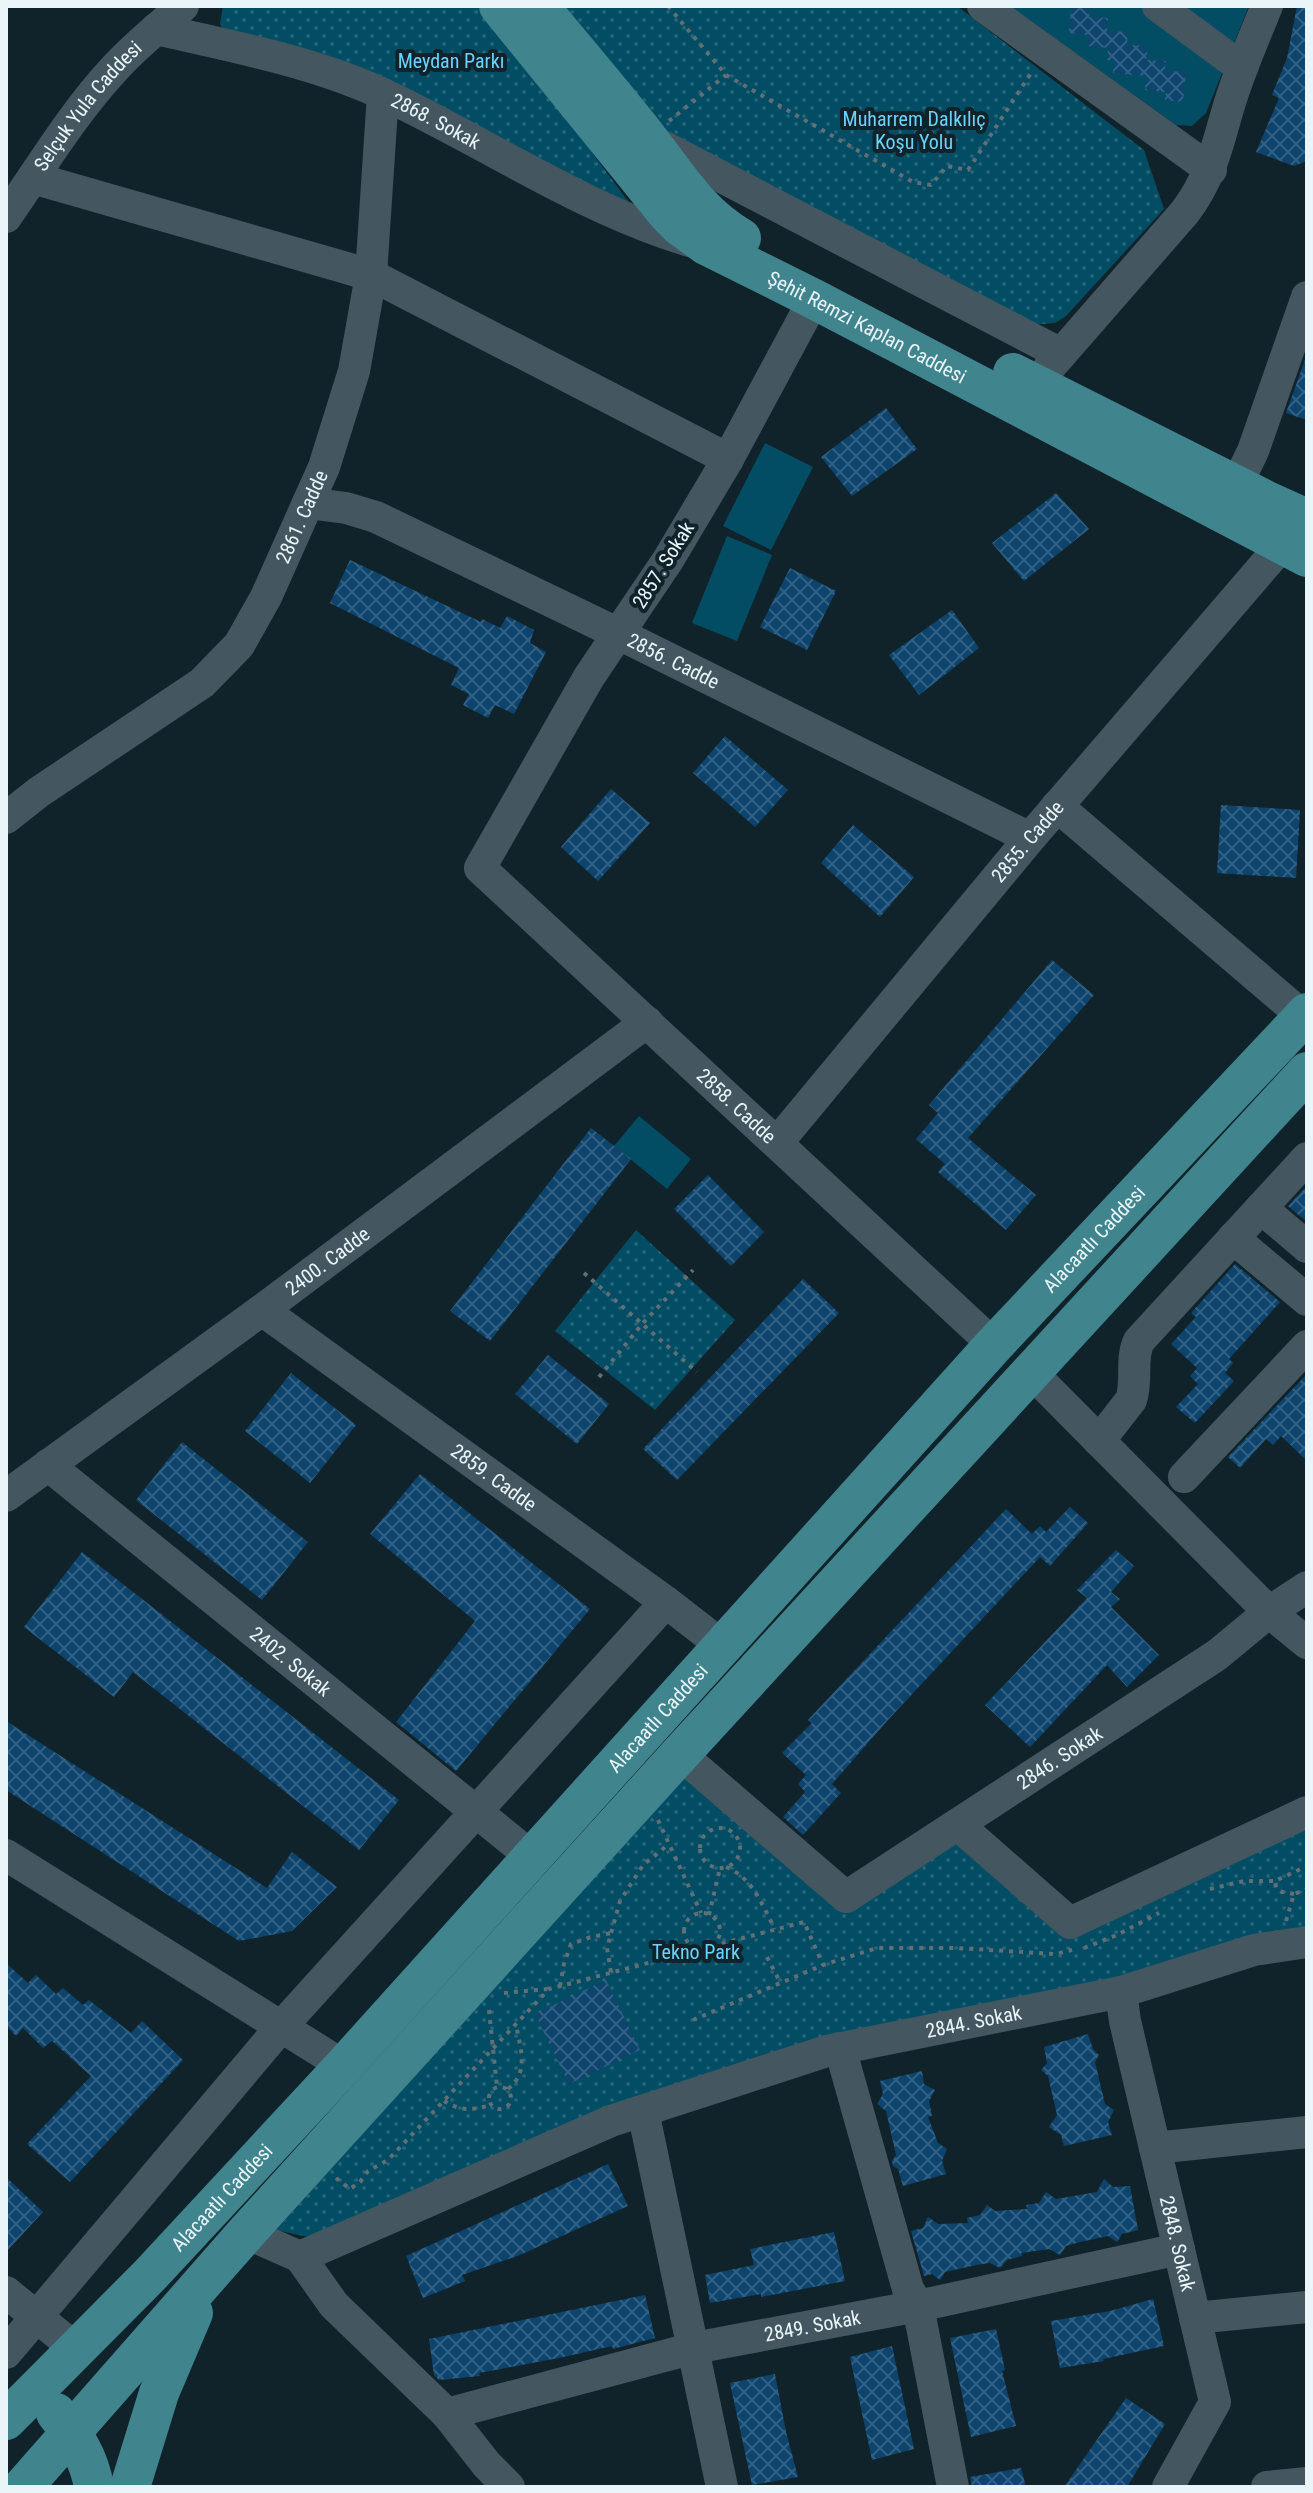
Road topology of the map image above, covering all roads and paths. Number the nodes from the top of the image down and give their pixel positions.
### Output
1 (182, 6) edge
2 (499, 6) edge
3 (539, 6) edge
4 (668, 6) edge
5 (983, 6) edge
6 (1158, 6) edge
7 (1267, 6) edge
8 (156, 29) junction
9 (1044, 51) junction
10 (1242, 68) junction
11 (726, 75) junction
12 (383, 94) junction
13 (648, 139) junction
14 (1211, 170) junction
15 (33, 178) junction
16 (6, 217) edge
17 (706, 245) junction
18 (371, 275) junction
19 (1307, 297) edge
20 (814, 299) junction
21 (1061, 354) junction
22 (1035, 384) junction
23 (728, 459) junction
24 (1236, 486) junction
25 (308, 503) junction
26 (1299, 540) edge
27 (619, 634) junction
28 (1057, 806) junction
29 (6, 818) edge
30 (1030, 838) junction
31 (480, 868) joint
32 (1305, 1015) edge
33 (647, 1022) junction
34 (1307, 1072) edge
35 (777, 1143) junction
36 (1307, 1158) edge
37 (1261, 1208) junction
38 (1233, 1238) junction
39 (1307, 1247) edge
40 (693, 1270) dead end
41 (584, 1273) dead end
42 (1305, 1294) edge
43 (262, 1310) junction
44 (643, 1323) junction
45 (994, 1345) junction
46 (1307, 1346) edge
47 (697, 1372) dead end
48 (1031, 1372) junction
49 (599, 1377) dead end
50 (1099, 1441) junction
51 (48, 1465) junction
52 (1184, 1477) dead end
53 (6, 1496) edge
54 (1307, 1587) edge
55 (666, 1602) junction
56 (1269, 1612) junction
57 (1307, 1643) edge
58 (724, 1647) junction
59 (680, 1754) junction
60 (646, 1792) junction
61 (476, 1812) junction
62 (1307, 1812) edge
63 (958, 1825) junction
64 (669, 1844) junction
65 (6, 1855) edge
66 (532, 1857) junction
67 (1307, 1866) edge
68 (726, 1867) junction
69 (720, 1868) junction
70 (1275, 1881) junction
71 (1208, 1889) dead end
72 (1307, 1889) edge
73 (1294, 1894) junction
74 (1167, 1908) dead end
75 (701, 1913) junction
76 (709, 1915) junction
77 (775, 1929) junction
78 (611, 1933) junction
79 (1292, 1944) edge
80 (708, 1949) junction
81 (767, 1957) dead end
82 (823, 1965) junction
83 (611, 1973) junction
84 (780, 1982) junction
85 (560, 1986) junction
86 (549, 1989) junction
87 (1121, 1992) junction
88 (503, 1993) dead end
89 (488, 2008) dead end
90 (693, 2020) dead end
91 (516, 2024) junction
92 (281, 2027) junction
93 (840, 2048) junction
94 (493, 2049) junction
95 (344, 2066) junction
96 (497, 2087) junction
97 (508, 2089) junction
98 (444, 2101) junction
99 (491, 2105) junction
100 (643, 2111) junction
101 (1307, 2132) edge
102 (1155, 2148) junction
103 (316, 2156) junction
104 (246, 2233) junction
105 (1179, 2249) junction
106 (300, 2257) junction
107 (209, 2276) junction
108 (6, 2292) edge
109 (918, 2306) junction
110 (1307, 2307) edge
111 (36, 2316) junction
112 (1195, 2318) junction
113 (75, 2348) junction
114 (694, 2348) junction
115 (6, 2353) edge
116 (37, 2388) junction
117 (447, 2414) junction
118 (6, 2420) edge
119 (72, 2433) junction
120 (6, 2481) edge
121 (1307, 2483) edge
122 (10, 2487) edge
123 (23, 2487) edge
124 (94, 2487) edge
125 (130, 2487) edge
126 (509, 2487) edge
127 (722, 2487) edge
128 (953, 2487) edge
129 (1168, 2487) edge
130 (1267, 2487) edge

1 - 8 street, Selçuk Yula Caddesi
2 - 17 main road, Şehit Remzi Kaplan Caddesi
3 - 13 main road, Şehit Remzi Kaplan Caddesi
4 - 11 path
5 - 9 street
6 - 10 street
7 - 10 street
8 - 12 street, 2868. Sokak
8 - 15 street, Selçuk Yula Caddesi
9 - 11 path
9 - 14 street
10 - 14 street
11 - 13 path
12 - 17 street, 2868. Sokak
12 - 18 street, 2861. Cadde
13 - 21 street
13 - 22 main road, Şehit Remzi Kaplan Caddesi
14 - 21 street
15 - 16 street, Selçuk Yula Caddesi
15 - 18 street
17 - 20 main road, Şehit Remzi Kaplan Caddesi
18 - 23 street
18 - 25 street, 2861. Cadde
19 - 24 street
20 - 23 street, 2857. Sokak
20 - 26 main road, Şehit Remzi Kaplan Caddesi
21 - 22 street
22 - 24 main road, Şehit Remzi Kaplan Caddesi
23 - 27 street, 2857. Sokak
24 - 26 main road, Şehit Remzi Kaplan Caddesi
25 - 27 street, 2856. Cadde
25 - 29 street, 2861. Cadde
26 - 28 street, 2855. Cadde
27 - 30 street, 2856. Cadde
27 - 31 street, 2857. Sokak
28 - 30 street, 2855. Cadde
28 - 32 street
30 - 35 street, 2855. Cadde
31 - 33 street, 2858. Cadde
32 - 45 main road, Alacaatlı Caddesi
33 - 35 street, 2858. Cadde
33 - 43 street, 2400. Cadde
34 - 48 main road, Alacaatlı Caddesi
35 - 45 street, 2858. Cadde
36 - 37 street
37 - 38 street
37 - 39 street
38 - 42 street
38 - 50 street
40 - 44 path
41 - 44 path
43 - 51 street, 2400. Cadde
43 - 55 street, 2859. Cadde
44 - 47 path
44 - 49 path
45 - 58 main road, Alacaatlı Caddesi
46 - 52 street
48 - 50 street
48 - 59 main road, Alacaatlı Caddesi
50 - 56 street
51 - 53 street, 2400. Cadde
51 - 61 street, 2402. Sokak
54 - 56 street, 2846. Sokak
55 - 58 street, 2859. Cadde
55 - 61 street
56 - 57 street
56 - 63 street, 2846. Sokak
58 - 66 main road, Alacaatlı Caddesi
59 - 60 main road, Alacaatlı Caddesi
59 - 63 street, 2846. Sokak
60 - 64 path
60 - 103 main road, Alacaatlı Caddesi
61 - 66 street, 2402. Sokak
61 - 92 street
62 - 63 street
64 - 75 path
64 - 78 path
65 - 92 street
66 - 95 main road, Alacaatlı Caddesi
67 - 70 path
68 - 69 path
68 - 69 path
68 - 77 path
69 - 76 path
70 - 71 path
70 - 73 path
72 - 73 path
73 - 79 path
74 - 82 path
75 - 76 path
75 - 80 path
76 - 80 path
77 - 80 path
77 - 82 path
78 - 83 path
78 - 85 path
79 - 87 street, 2844. Sokak
80 - 83 path
81 - 84 path
82 - 84 path
83 - 85 path
84 - 90 path
85 - 86 path
86 - 88 path
86 - 91 path
87 - 93 street, 2844. Sokak
87 - 102 street, 2848. Sokak
89 - 94 path
91 - 94 path
91 - 97 path
92 - 95 street
92 - 111 street
93 - 100 street, 2844. Sokak
93 - 109 street
94 - 96 path
94 - 98 path
95 - 113 main road, Alacaatlı Caddesi
96 - 97 path
96 - 99 path
97 - 99 path
98 - 99 path
98 - 103 path
100 - 106 street
100 - 114 street
101 - 102 street
102 - 105 street, 2848. Sokak
103 - 104 main road, Alacaatlı Caddesi
104 - 106 street
104 - 107 main road, Alacaatlı Caddesi
105 - 109 street, 2849. Sokak
105 - 112 street, 2848. Sokak
106 - 117 street
107 - 119 main road, Alacaatlı Caddesi
107 - 125 main road
108 - 111 street
109 - 114 street, 2849. Sokak
109 - 128 street
110 - 112 street
111 - 113 street
111 - 115 street
112 - 129 street, 2848. Sokak
113 - 116 main road, Alacaatlı Caddesi
114 - 117 street, 2849. Sokak
114 - 127 street
116 - 118 main road, Alacaatlı Caddesi
116 - 119 main road
117 - 126 street
119 - 123 main road, Alacaatlı Caddesi
119 - 124 main road
120 - 122 main road
121 - 130 street

